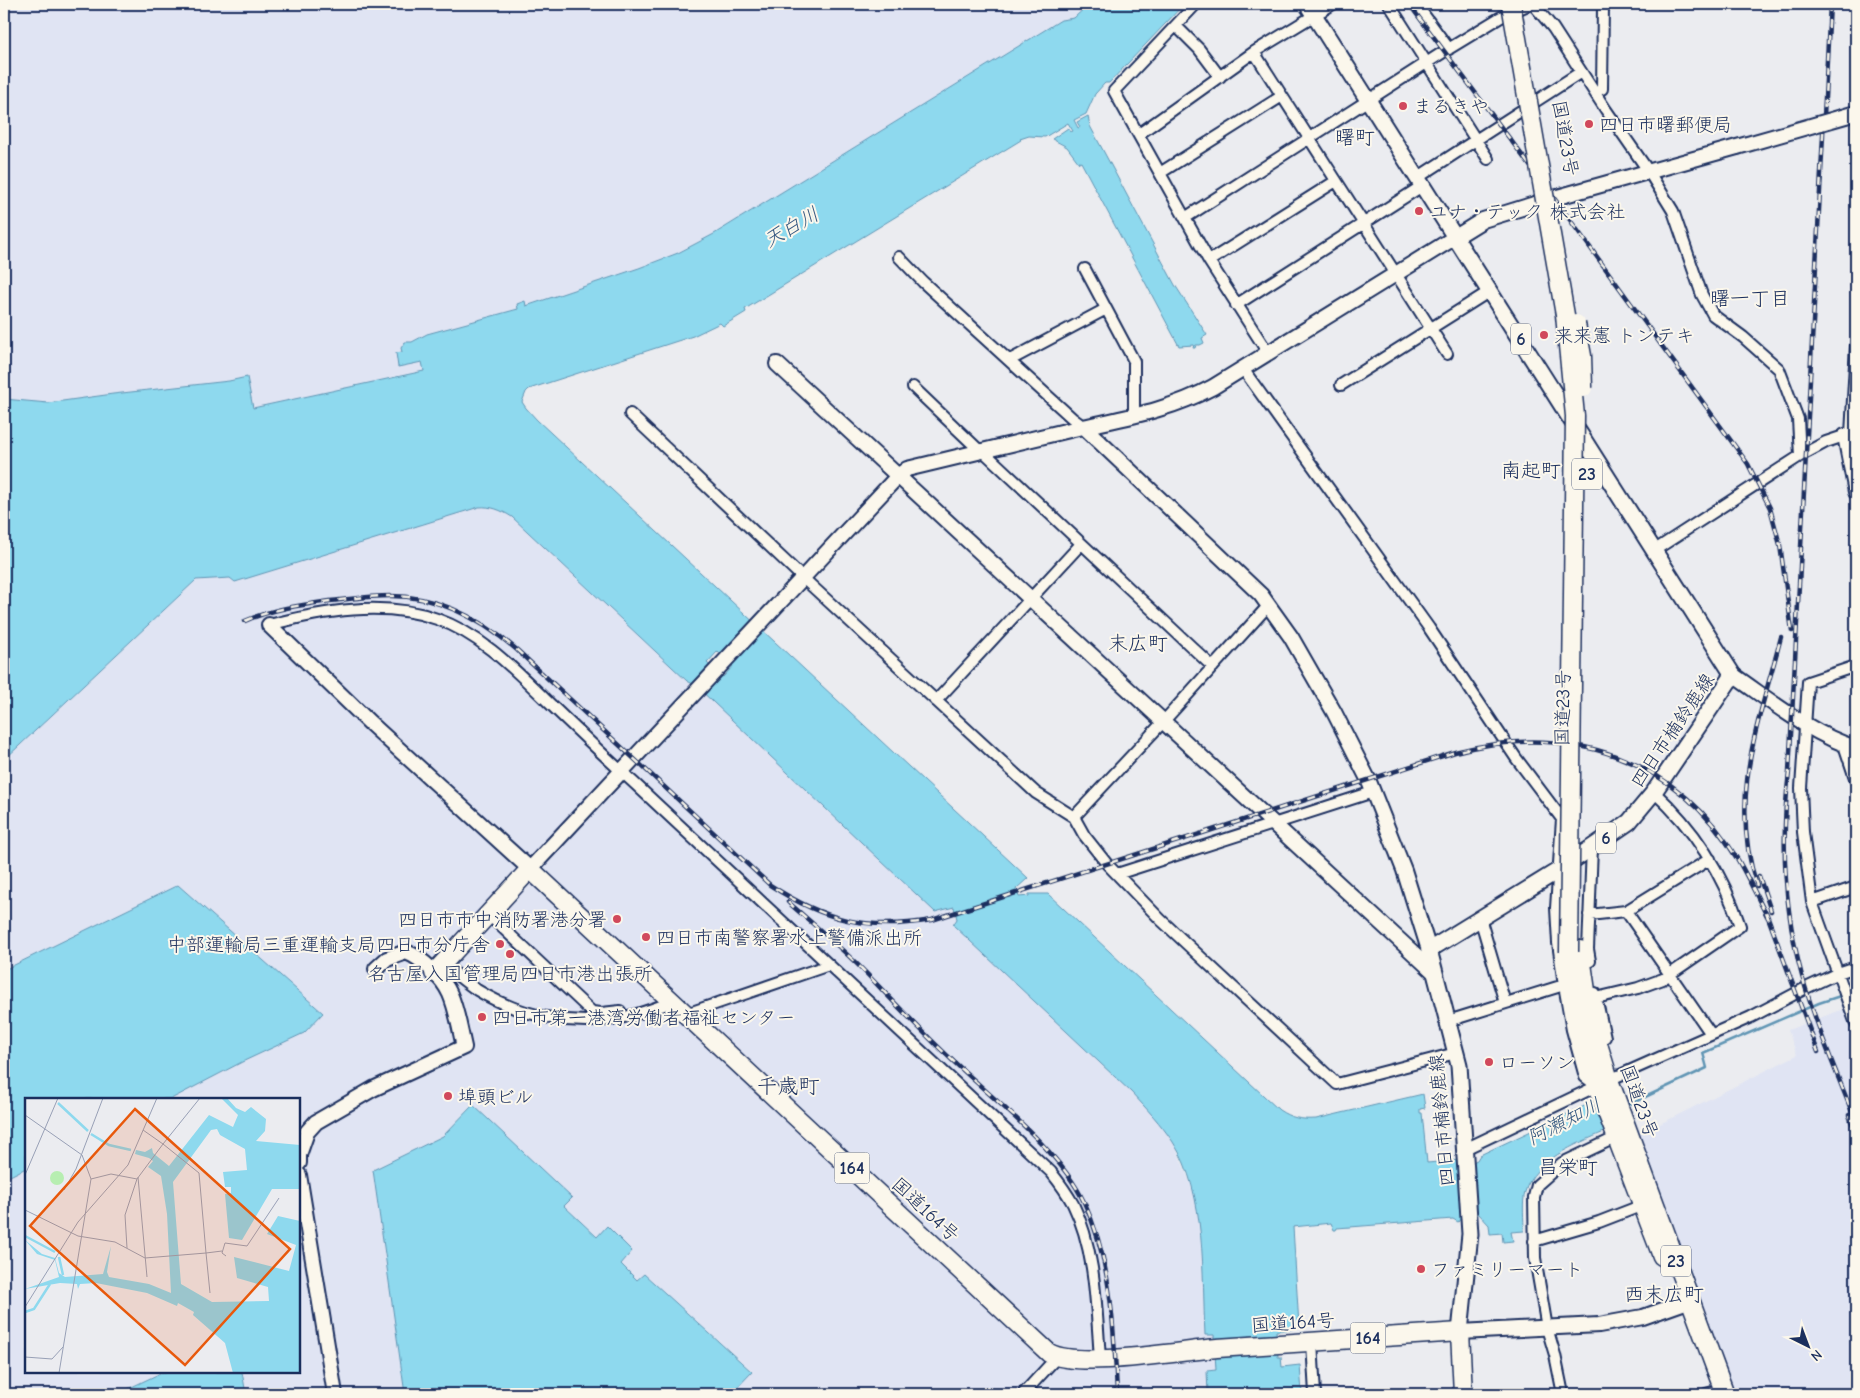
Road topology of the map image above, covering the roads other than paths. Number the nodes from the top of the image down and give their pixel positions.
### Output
1 (1196, 4) edge
2 (1333, 4) edge
3 (1389, 4) edge
4 (1511, 4) edge
5 (1520, 4) edge
6 (1531, 4) edge
7 (1600, 4) edge
8 (1420, 5) edge
9 (1311, 9) edge
10 (1176, 26) junction
11 (1449, 49) junction
12 (1254, 52) junction
13 (1427, 63) junction
14 (1582, 72) junction
15 (1220, 77) junction
16 (1602, 88) dead end
17 (1282, 96) junction
18 (1369, 101) junction
19 (1856, 113) edge
20 (1139, 134) junction
21 (1310, 139) junction
22 (1475, 140) junction
23 (1488, 159) dead end
24 (1649, 172) junction
25 (1160, 173) junction
26 (1336, 181) junction
27 (1419, 182) junction
28 (1185, 218) junction
29 (1363, 224) junction
30 (1455, 237) junction
31 (898, 257) dead end
32 (1209, 261) junction
33 (1085, 270) dead end
34 (1396, 273) junction
35 (1490, 291) junction
36 (1236, 304) junction
37 (1106, 309) junction
38 (1431, 329) junction
39 (1856, 346) edge
40 (1268, 353) junction
41 (1447, 354) dead end
42 (1010, 360) junction
43 (777, 364) dead end
44 (1243, 369) junction
45 (1342, 385) dead end
46 (914, 387) dead end
47 (630, 414) dead end
48 (1134, 417) junction
49 (1084, 427) junction
50 (1851, 434) edge
51 (981, 451) junction
52 (1800, 456) junction
53 (898, 476) junction
54 (1856, 491) edge
55 (1081, 544) junction
56 (1655, 550) junction
57 (802, 577) junction
58 (1030, 598) junction
59 (1268, 606) junction
60 (269, 626) joint
61 (1856, 666) edge
62 (1213, 667) junction
63 (1733, 675) junction
64 (936, 701) junction
65 (1163, 722) junction
66 (1805, 724) junction
67 (1850, 746) edge
68 (622, 772) junction
69 (1856, 781) edge
70 (1373, 792) junction
71 (1654, 792) junction
72 (1074, 817) junction
73 (1274, 825) junction
74 (1592, 847) junction
75 (1710, 858) junction
76 (530, 869) junction
77 (1559, 870) junction
78 (1117, 874) junction
79 (1856, 887) edge
80 (1812, 902) junction
81 (1626, 911) junction
82 (489, 915) junction
83 (1589, 915) junction
84 (1480, 918) junction
85 (1429, 950) junction
86 (1575, 951) junction
87 (829, 965) junction
88 (1856, 967) edge
89 (376, 969) dead end
90 (439, 969) junction
91 (1838, 973) junction
92 (1435, 974) junction
93 (1670, 974) junction
94 (1564, 985) junction
95 (1596, 998) junction
96 (670, 999) junction
97 (1505, 1004) junction
98 (686, 1014) junction
99 (1448, 1021) junction
100 (1856, 1022) edge
101 (1711, 1034) junction
102 (1456, 1053) junction
103 (1602, 1085) junction
104 (1622, 1132) junction
105 (300, 1152) edge
106 (1465, 1152) junction
107 (300, 1181) edge
108 (1643, 1206) junction
109 (1534, 1241) junction
110 (1685, 1302) junction
111 (1543, 1328) junction
112 (1467, 1332) junction
113 (1312, 1342) junction
114 (1057, 1357) junction
115 (1100, 1358) junction
116 (335, 1394) edge
117 (1023, 1394) edge
118 (1315, 1394) edge
119 (1463, 1394) edge
120 (1563, 1394) edge
121 (1715, 1394) edge

1 - 10 street
2 - 9 street
3 - 13 street
4 - 86 highway, 国道23号 / 23, bridge
5 - 86 highway, 国道23号 / 23, bridge
6 - 11 street
6 - 14 street
7 - 16 street
8 - 11 street
9 - 12 street
9 - 18 main road, 四日市楠鈴鹿線 / 6
10 - 15 street
10 - 20 street
11 - 13 street
12 - 15 street
12 - 17 street
13 - 18 street
13 - 22 street
14 - 22 street
14 - 24 street
15 - 20 street
17 - 21 street
17 - 25 street
18 - 21 street
18 - 27 main road, 四日市楠鈴鹿線 / 6
19 - 24 street, bridge
20 - 25 street
21 - 26 street
21 - 28 street
22 - 23 street
22 - 27 street
24 - 30 street
24 - 52 street
25 - 28 street
26 - 29 street
26 - 32 street
27 - 29 street
27 - 30 main road, 四日市楠鈴鹿線 / 6
28 - 32 street
29 - 34 street
29 - 36 street
30 - 34 street
30 - 35 main road, 四日市楠鈴鹿線 / 6
31 - 42 street
32 - 36 street
33 - 37 street
34 - 38 street
34 - 40 street
35 - 38 street
35 - 56 main road, 四日市楠鈴鹿線 / 6
36 - 40 street
37 - 42 street
37 - 48 street
38 - 41 street
38 - 45 street
39 - 50 street
40 - 44 street
42 - 49 street
43 - 53 street
44 - 48 street
44 - 77 street
46 - 51 street
47 - 57 street
48 - 49 street
49 - 51 street
49 - 59 street
50 - 52 street
50 - 54 street
51 - 53 street
51 - 55 street
52 - 56 street
53 - 57 street
53 - 58 street
55 - 58 street
55 - 62 street
56 - 63 main road, 四日市楠鈴鹿線 / 6
57 - 64 street
57 - 68 street
58 - 64 street
58 - 65 street
59 - 62 street
59 - 70 street
60 - 68 street
60 - 76 street
61 - 66 street
62 - 65 street
63 - 66 street
63 - 71 main road, 四日市楠鈴鹿線 / 6
64 - 72 street
65 - 72 street
65 - 73 street
66 - 67 street
66 - 80 street
67 - 69 street
68 - 76 street
68 - 87 street
70 - 73 street
70 - 85 street
71 - 74 main road, 四日市楠鈴鹿線 / 6
71 - 75 street
72 - 78 street
73 - 78 street
73 - 92 street
74 - 77 main road, 四日市楠鈴鹿線 / 6
74 - 83 street
75 - 81 street
75 - 93 street
76 - 82 highway
76 - 96 highway, 国道164号 / 164
77 - 84 main road, 四日市楠鈴鹿線 / 6
77 - 94 street
78 - 102 street
79 - 80 street
80 - 91 street
81 - 83 street
81 - 93 street
82 - 90 highway
82 - 96 street
83 - 95 street
84 - 85 main road, 四日市楠鈴鹿線 / 6
84 - 97 street
85 - 92 main road, 四日市楠鈴鹿線
86 - 103 highway, 国道23号 / 23
87 - 98 street
87 - 115 street
88 - 91 street
89 - 90 street
90 - 96 street
90 - 105 street
91 - 100 street
91 - 101 street
92 - 99 main road, 四日市楠鈴鹿線
93 - 95 street
93 - 101 street
94 - 97 street
94 - 103 street
95 - 103 street
96 - 98 highway, 国道164号 / 164
97 - 99 street
98 - 114 highway, 国道164号 / 164
99 - 102 main road, 四日市楠鈴鹿線
101 - 103 street
102 - 106 main road, 四日市楠鈴鹿線
103 - 104 highway, 国道23号 / 23
103 - 104 highway, 国道23号 / 23
103 - 106 street
104 - 108 highway, 国道23号 / 23
104 - 109 street
104 - 110 highway, 国道23号 / 23
106 - 112 main road, 四日市楠鈴鹿線
107 - 116 street
108 - 109 street
108 - 110 highway, 国道23号 / 23
109 - 111 street
110 - 111 street
110 - 121 highway, 国道23号 / 23
111 - 112 street
111 - 120 street
112 - 113 highway, 国道164号 / 164
112 - 119 highway
113 - 115 highway, 国道164号 / 164
113 - 118 street
114 - 115 highway, 国道164号 / 164
114 - 117 street

